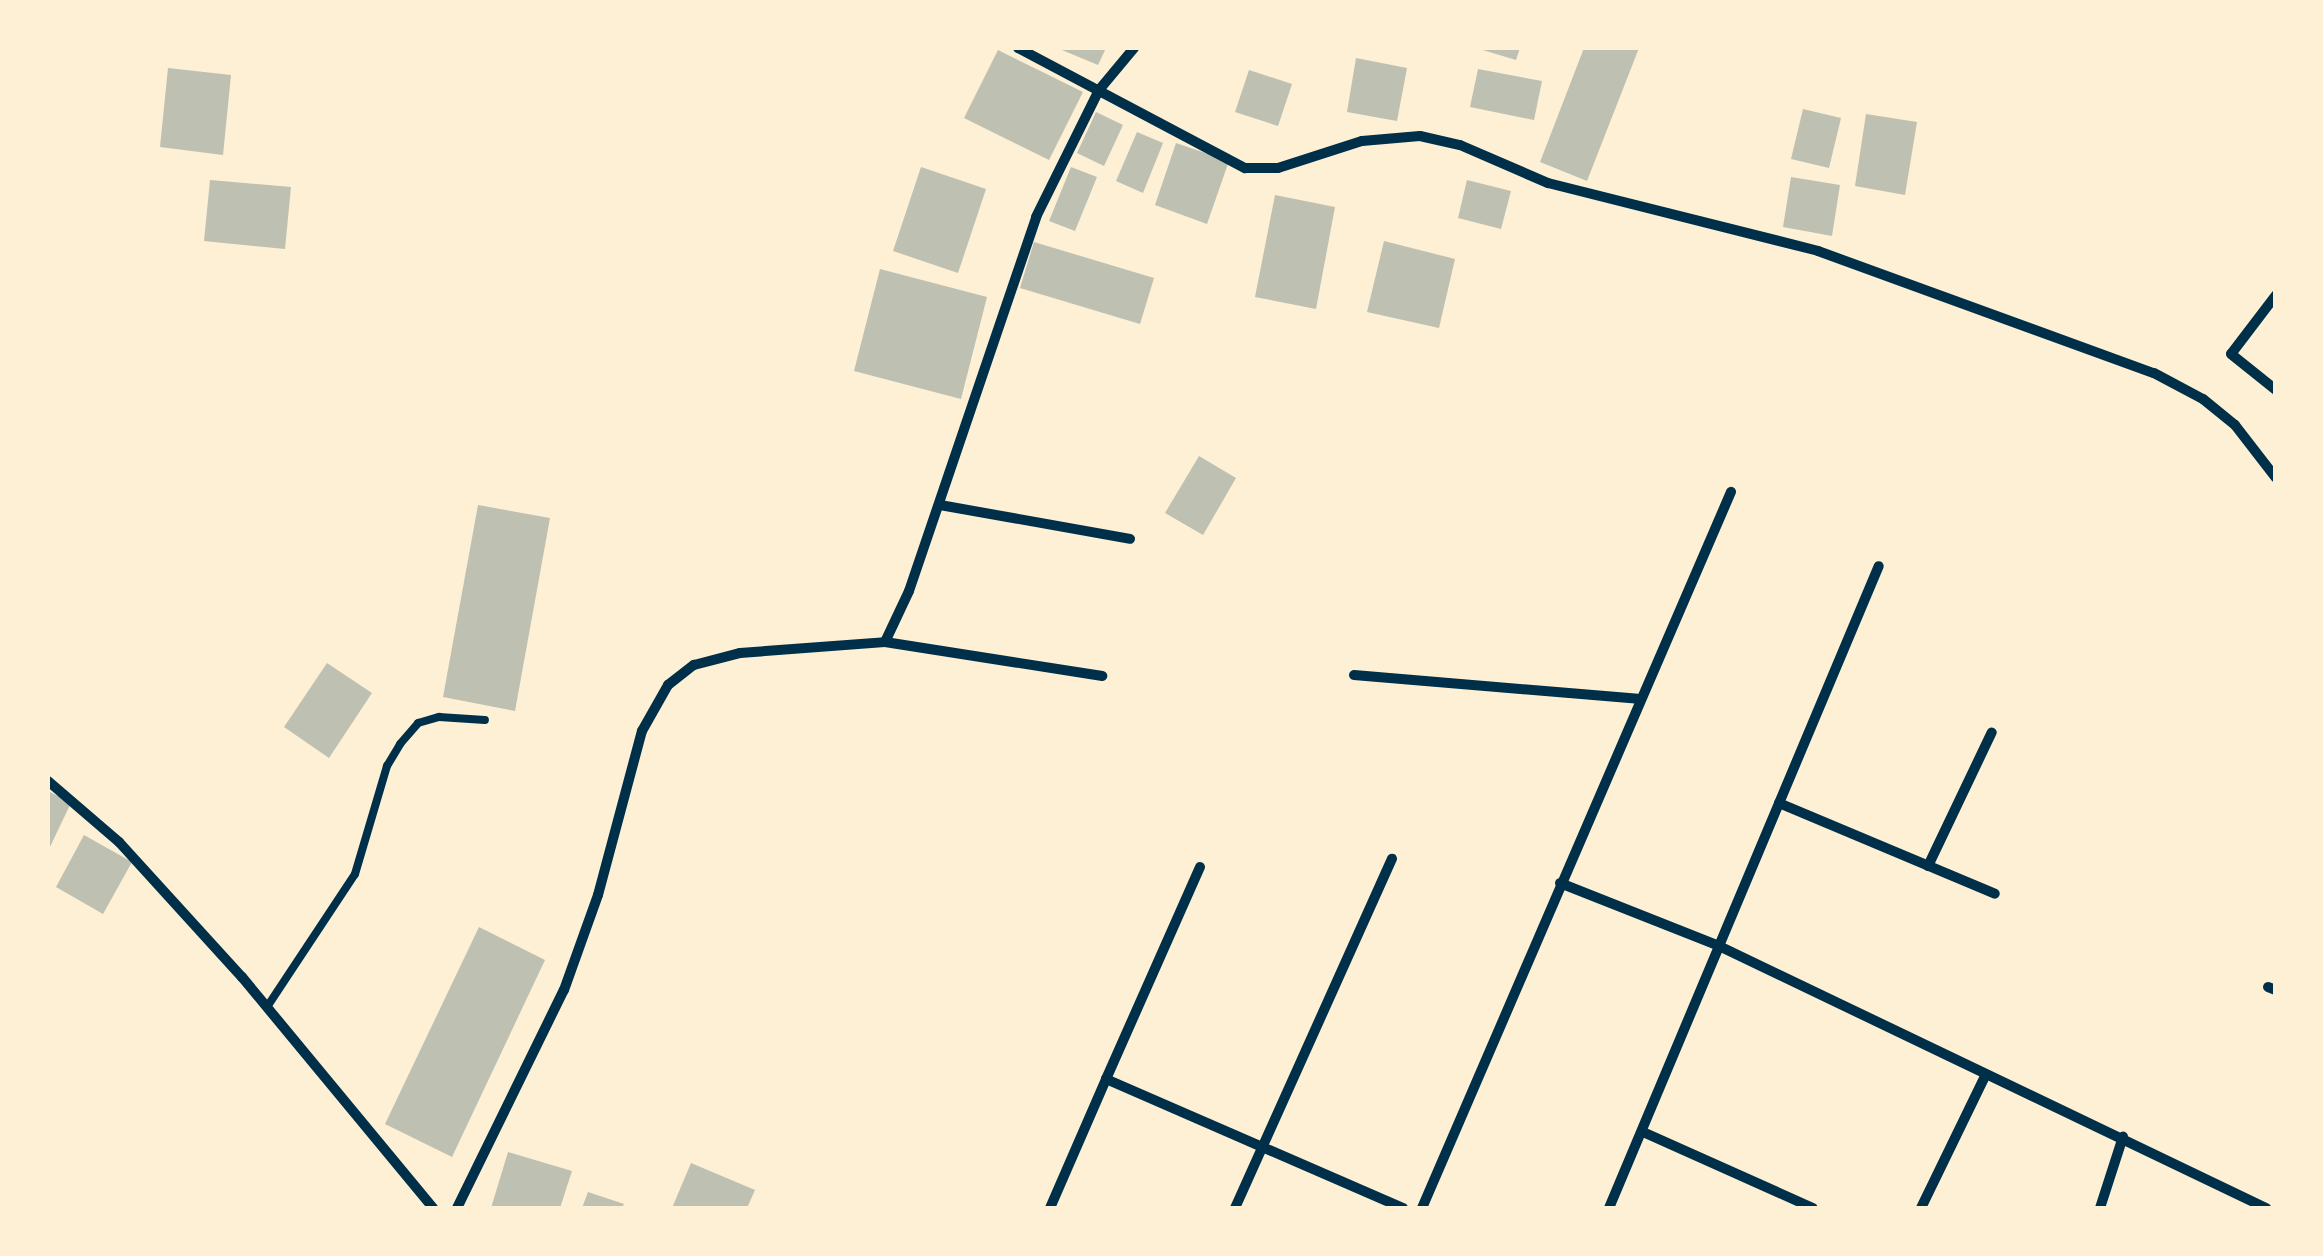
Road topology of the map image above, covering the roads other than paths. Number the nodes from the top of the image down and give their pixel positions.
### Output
1 (1018, 48) edge
2 (1134, 48) edge
3 (1099, 90) junction
4 (2276, 295) edge
5 (2276, 390) edge
6 (2276, 478) edge
7 (1731, 492) dead end
8 (940, 504) junction
9 (1130, 539) dead end
10 (1879, 566) dead end
11 (885, 642) junction
12 (1354, 675) dead end
13 (1102, 676) dead end
14 (1642, 698) junction
15 (485, 720) dead end
16 (1992, 732) dead end
17 (48, 781) edge
18 (1779, 803) junction
19 (1392, 859) dead end
20 (1200, 866) dead end
21 (1928, 866) junction
22 (1560, 883) junction
23 (1996, 894) dead end
24 (1719, 946) junction
25 (267, 1007) junction
26 (1984, 1078) junction
27 (1106, 1080) junction
28 (1643, 1132) junction
29 (2123, 1137) junction
30 (1262, 1149) junction
31 (433, 1208) edge
32 (456, 1208) edge
33 (1050, 1208) edge
34 (1236, 1208) edge
35 (1403, 1208) edge
36 (1422, 1208) edge
37 (1609, 1208) edge
38 (1813, 1208) edge
39 (1921, 1208) edge
40 (2100, 1208) edge
41 (2266, 1208) edge

1 - 3 street
2 - 3 street
3 - 6 street
3 - 8 street
4 - 5 street
7 - 14 street
8 - 9 street
8 - 11 street
10 - 18 street
11 - 13 street
11 - 32 street
12 - 14 street
14 - 22 street
15 - 25 lane
16 - 21 street
17 - 25 street
18 - 21 street
18 - 24 street
19 - 30 street
20 - 27 street
21 - 23 street
22 - 24 street
22 - 36 street
24 - 26 street
24 - 28 street
25 - 31 street
26 - 29 street
26 - 39 street
27 - 30 street
27 - 33 street
28 - 37 street
28 - 38 street
29 - 40 street
29 - 41 street
30 - 34 street
30 - 35 street

